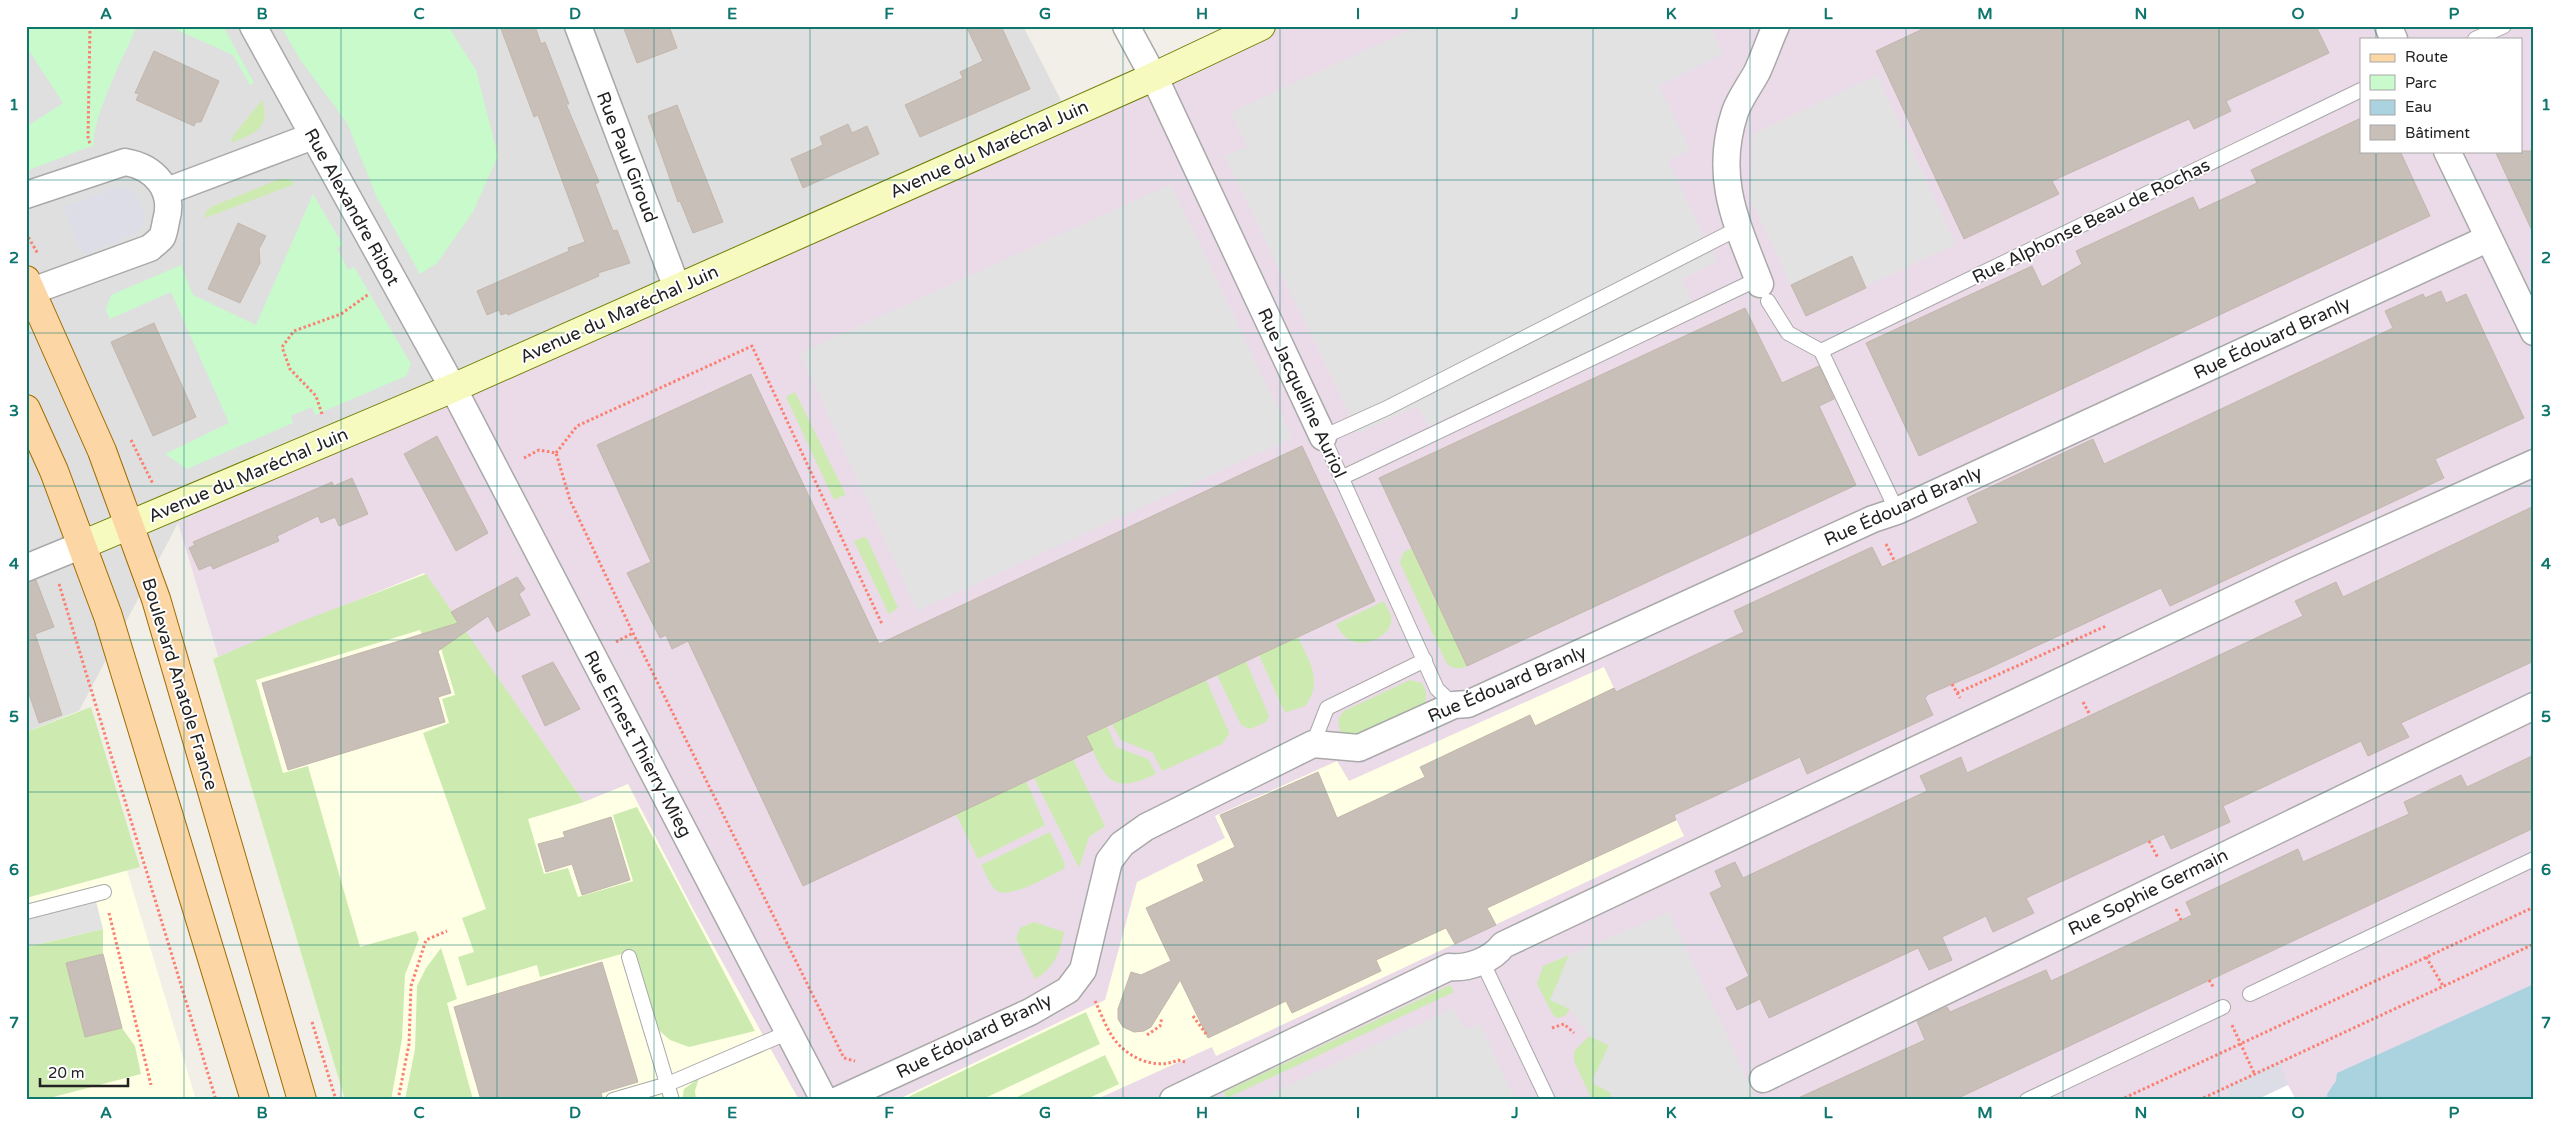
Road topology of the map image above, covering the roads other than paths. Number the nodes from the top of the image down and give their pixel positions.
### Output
1 (253, 26) edge
2 (578, 26) edge
3 (1126, 26) edge
4 (1261, 26) edge
5 (1776, 26) edge
6 (2388, 26) edge
7 (2504, 26) edge
8 (2394, 38) edge
9 (2478, 38) edge
10 (1153, 77) junction
11 (2360, 90) edge
12 (313, 136) junction
13 (2446, 152) edge
14 (167, 191) junction
15 (26, 194) edge
16 (1739, 228) junction
17 (2487, 239) junction
18 (29, 286) edge
19 (677, 288) junction
20 (1762, 288) junction
21 (2534, 332) edge
22 (1821, 352) junction
23 (453, 388) junction
24 (26, 409) edge
25 (1323, 438) junction
26 (2534, 463) edge
27 (1341, 478) junction
28 (1897, 511) junction
29 (130, 526) junction
30 (82, 544) junction
31 (37, 564) edge
32 (1425, 660) junction
33 (1454, 705) junction
34 (2534, 706) edge
35 (1313, 744) junction
36 (2534, 859) edge
37 (104, 892) road end
38 (26, 912) edge
39 (629, 957) dead end
40 (1482, 960) junction
41 (2250, 994) dead end
42 (2223, 1007) dead end
43 (789, 1032) junction
44 (1763, 1079) dead end
45 (668, 1084) junction
46 (255, 1100) edge
47 (302, 1100) edge
48 (613, 1100) edge
49 (672, 1100) edge
50 (824, 1100) edge
51 (838, 1100) edge
52 (1173, 1100) edge
53 (1548, 1100) edge
54 (2027, 1100) edge

1 - 12 street, Rue Alexandre Ribot
2 - 19 street, Rue Paul Giroud
3 - 10 street, Rue Jacqueline Auriol
4 - 10 street
5 - 16 street
6 - 8 street
7 - 9 lane
10 - 19 street, Avenue du Maréchal Juin
10 - 25 street, Rue Jacqueline Auriol
11 - 22 lane, Rue Alphonse Beau de Rochas
12 - 14 street
12 - 23 street, Rue Alexandre Ribot
13 - 17 street
14 - 15 street
14 - 18 street
16 - 20 street
16 - 25 lane
17 - 21 street
17 - 28 street, Rue Édouard Branly
18 - 29 main road, Boulevard Anatole France
19 - 23 street, Avenue du Maréchal Juin
20 - 22 lane
20 - 27 lane
22 - 28 lane
23 - 29 street, Avenue du Maréchal Juin
23 - 43 street, Rue Ernest Thierry-Mieg
24 - 30 main road
25 - 27 lane, Rue Jacqueline Auriol
26 - 40 street
27 - 32 lane, Rue Jacqueline Auriol
28 - 33 street, Rue Édouard Branly
29 - 30 street, Avenue du Maréchal Juin
29 - 47 main road, Boulevard Anatole France
30 - 31 street
30 - 46 main road
32 - 33 lane, Rue Jacqueline Auriol
32 - 35 lane
33 - 35 street, Rue Édouard Branly
34 - 44 street, Rue Sophie Germain
35 - 51 street, Rue Édouard Branly
36 - 41 lane
37 - 38 lane
39 - 45 lane
40 - 52 street
40 - 53 lane
42 - 54 lane
43 - 45 lane
43 - 50 street, Rue Ernest Thierry-Mieg
45 - 48 lane
45 - 49 lane

